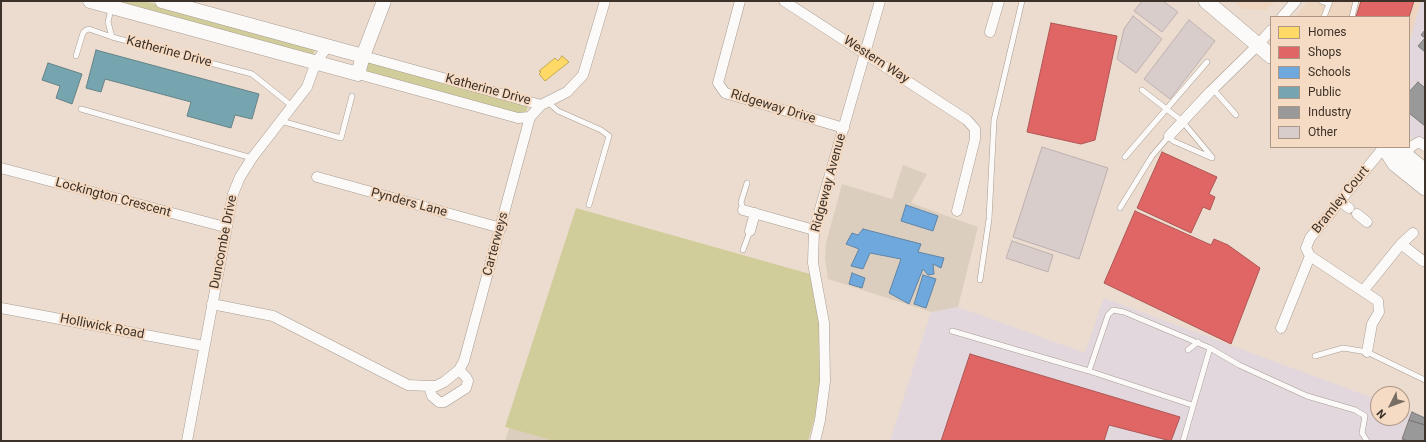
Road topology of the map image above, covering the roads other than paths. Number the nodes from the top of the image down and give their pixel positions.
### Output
1 (162, 1) edge
2 (384, 1) edge
3 (605, 1) edge
4 (740, 1) edge
5 (784, 1) edge
6 (880, 1) edge
7 (999, 1) edge
8 (1022, 1) edge
9 (1206, 1) edge
10 (1296, 1) edge
11 (1321, 1) edge
12 (1356, 1) edge
13 (100, 3) edge
14 (1330, 3) edge
15 (1283, 16) edge
16 (1324, 16) edge
17 (1352, 16) edge
18 (1270, 31) edge
19 (990, 32) dead end
20 (112, 37) junction
21 (1258, 45) junction
22 (328, 46) junction
23 (865, 53) junction
24 (1270, 55) edge
25 (76, 56) dead end
26 (363, 56) junction
27 (316, 62) junction
28 (1206, 62) dead end
29 (358, 74) junction
30 (1213, 88) junction
31 (1142, 90) dead end
32 (352, 96) dead end
33 (545, 104) junction
34 (292, 106) junction
35 (81, 109) dead end
36 (1167, 109) junction
37 (1236, 115) dead end
38 (530, 117) junction
39 (280, 121) junction
40 (1182, 121) junction
41 (844, 128) junction
42 (1169, 136) junction
43 (1425, 146) edge
44 (1383, 148) edge
45 (1385, 148) edge
46 (1126, 157) dead end
47 (252, 158) junction
48 (1399, 159) junction
49 (1, 168) edge
50 (1425, 171) edge
51 (317, 177) dead end
52 (747, 183) dead end
53 (1425, 188) edge
54 (1340, 201) junction
55 (589, 205) dead end
56 (1120, 208) dead end
57 (743, 210) joint
58 (957, 211) dead end
59 (755, 213) junction
60 (1366, 222) dead end
61 (225, 227) junction
62 (501, 228) junction
63 (814, 230) junction
64 (750, 231) joint
65 (1413, 233) dead end
66 (1401, 244) junction
67 (743, 250) dead end
68 (1310, 256) junction
69 (1423, 261) dead end
70 (980, 280) dead end
71 (1363, 291) junction
72 (212, 304) junction
73 (1, 308) edge
74 (1281, 328) dead end
75 (952, 331) dead end
76 (1198, 342) junction
77 (204, 346) junction
78 (1210, 348) junction
79 (1188, 350) dead end
80 (1367, 352) junction
81 (1315, 356) dead end
82 (459, 370) junction
83 (1089, 370) junction
84 (1425, 380) edge
85 (429, 386) junction
86 (1192, 405) junction
87 (187, 441) edge
88 (815, 441) edge
89 (1183, 441) edge
90 (1367, 441) edge

1 - 22 street, Katherine Drive
2 - 26 street
3 - 33 street
4 - 41 street, Ridgeway Drive
5 - 23 street, Western Way
6 - 23 street, Ridgeway Avenue
7 - 19 street
8 - 70 lane
9 - 21 main road
10 - 15 street
11 - 14 lane
12 - 17 lane
13 - 20 lane, Katherine Drive
13 - 27 street, Katherine Drive
14 - 16 lane
18 - 21 street
20 - 25 lane
20 - 34 lane, Katherine Drive
21 - 24 main road
21 - 30 street
22 - 26 street, Katherine Drive
22 - 27 street, Duncombe Drive
23 - 41 street, Ridgeway Avenue
23 - 58 street, Western Way
26 - 29 street
26 - 33 street, Katherine Drive
27 - 29 street, Katherine Drive
27 - 34 street, Duncombe Drive
28 - 36 lane
29 - 38 street, Katherine Drive
30 - 37 lane
30 - 40 street
31 - 36 lane
32 - 39 lane
33 - 38 street, Katherine Drive
33 - 55 lane
34 - 39 street, Duncombe Drive
35 - 47 lane
36 - 40 lane
36 - 46 lane
38 - 62 street, Carterweys
39 - 47 street, Duncombe Drive
40 - 42 street
40 - 42 lane
41 - 63 street, Ridgeway Avenue
42 - 56 lane
43 - 48 street
44 - 54 street, Bramley Court
45 - 48 main road
47 - 61 street, Duncombe Drive
48 - 50 main road
48 - 53 main road
49 - 61 street, Lockington Crescent
51 - 62 street, Pynders Lane
52 - 57 lane
54 - 60 street
54 - 68 street, Bramley Court
57 - 59 street
59 - 63 street
59 - 64 street
61 - 72 street, Duncombe Drive
62 - 82 street, Carterweys
63 - 88 street, Ridgeway Avenue
64 - 67 lane
65 - 66 street
66 - 69 street
66 - 71 street
68 - 71 street
68 - 74 street, Bramley Court
71 - 80 street
72 - 77 street, Duncombe Drive
72 - 85 street, Carterweys
73 - 77 street, Holliwick Road
75 - 83 lane
76 - 78 lane
76 - 79 lane
76 - 83 lane
77 - 87 street, Duncombe Drive
78 - 86 lane
78 - 90 lane
80 - 81 lane
80 - 84 lane
82 - 85 street, Carterweys
82 - 85 street
83 - 86 lane
86 - 89 lane

